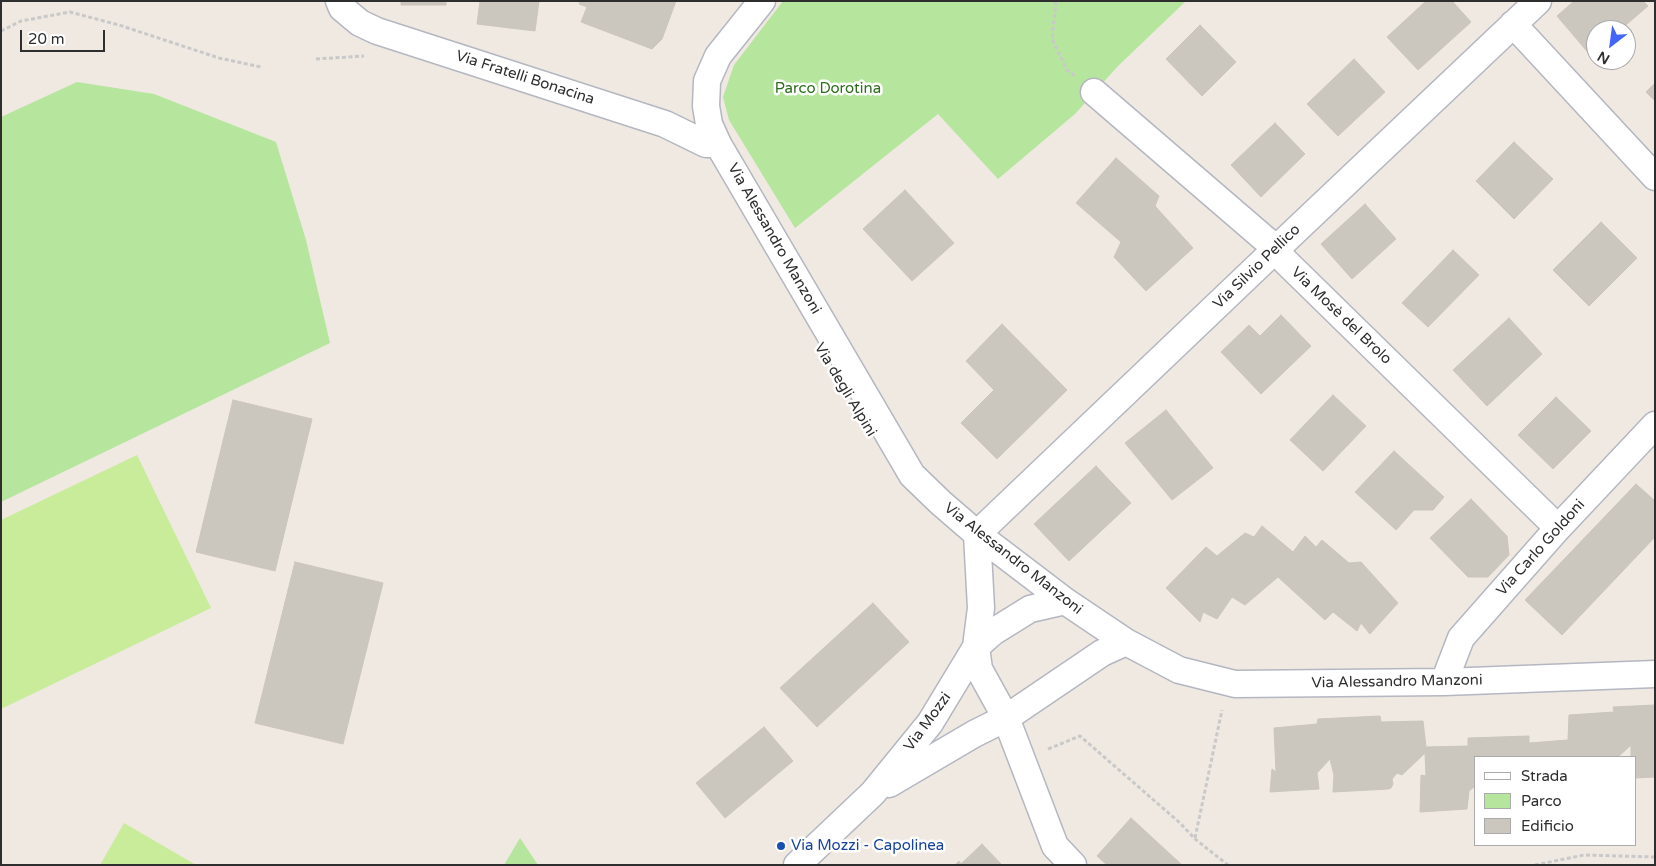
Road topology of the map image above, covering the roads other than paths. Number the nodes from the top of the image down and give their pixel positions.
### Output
1 (338, 1) edge
2 (762, 1) edge
3 (1538, 1) edge
4 (1513, 24) junction
5 (1094, 92) road end
6 (718, 144) junction
7 (1655, 177) edge
8 (1274, 250) junction
9 (1655, 425) edge
10 (1558, 528) junction
11 (977, 534) junction
12 (1065, 601) junction
13 (1126, 642) junction
14 (976, 647) junction
15 (1655, 674) edge
16 (1444, 682) junction
17 (1006, 718) junction
18 (874, 793) junction
19 (796, 865) edge
20 (1073, 865) edge

1 - 6 street, Via Fratelli Bonacina
2 - 6 street, Via Alessandro Manzoni
3 - 4 street, Via Silvio Pellico
4 - 7 street
4 - 8 street, Via Silvio Pellico
5 - 8 street, Via Mosè del Brolo
6 - 11 street, Via Alessandro Manzoni
8 - 10 street, Via Mosè del Brolo
8 - 11 street, Via Silvio Pellico
9 - 10 street, Via Carlo Goldoni
10 - 16 street, Via Carlo Goldoni
11 - 12 street, Via Alessandro Manzoni
11 - 14 street, Via Mozzi
12 - 13 street, Via Alessandro Manzoni
12 - 14 street, Via Mozzi
13 - 16 street, Via Alessandro Manzoni
13 - 17 street, Via Mozzi
14 - 17 street, Via Mozzi
14 - 18 street, Via Mozzi
15 - 16 street, Via Alessandro Manzoni
17 - 18 street, Via Mozzi
17 - 20 street
18 - 19 street, Via Mozzi

